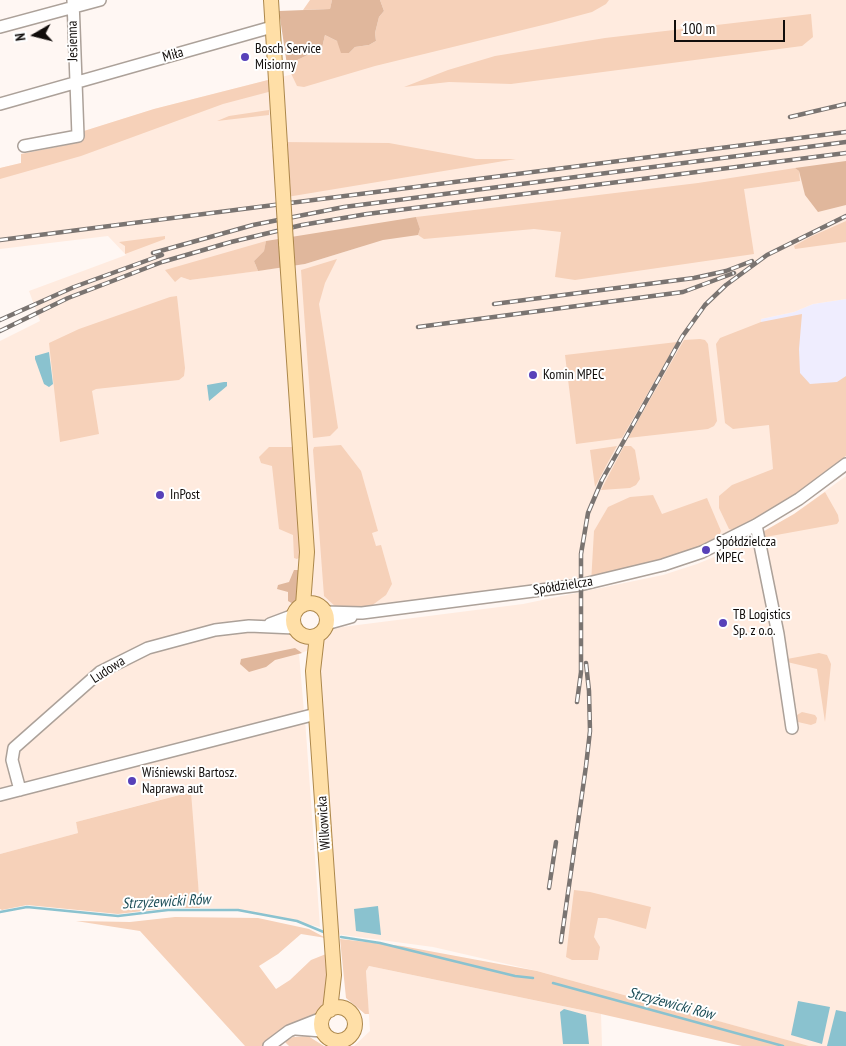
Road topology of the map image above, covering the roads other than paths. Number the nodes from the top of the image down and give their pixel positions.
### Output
1 (100, 0) edge
2 (271, 0) edge
3 (73, 4) edge
4 (0, 27) edge
5 (272, 27) junction
6 (74, 83) junction
7 (0, 104) edge
8 (24, 146) dead end
9 (846, 464) edge
10 (756, 526) junction
11 (310, 620) junction
12 (316, 714) junction
13 (792, 728) dead end
14 (20, 790) junction
15 (0, 795) edge
16 (334, 1030) edge
17 (269, 1046) edge

1 - 3 street
2 - 5 main road
3 - 4 street
3 - 6 street, Jesienna
5 - 6 street, Miła
5 - 11 main road, Wilkowicka, bridge
6 - 7 street, Miła
6 - 8 street
9 - 10 street, Spółdzielcza
10 - 11 street, Spółdzielcza
10 - 13 street
11 - 12 main road, Wilkowicka
11 - 14 street, Ludowa
12 - 14 street
12 - 16 main road, Wilkowicka
14 - 15 street
16 - 17 street, Wilkowicka

